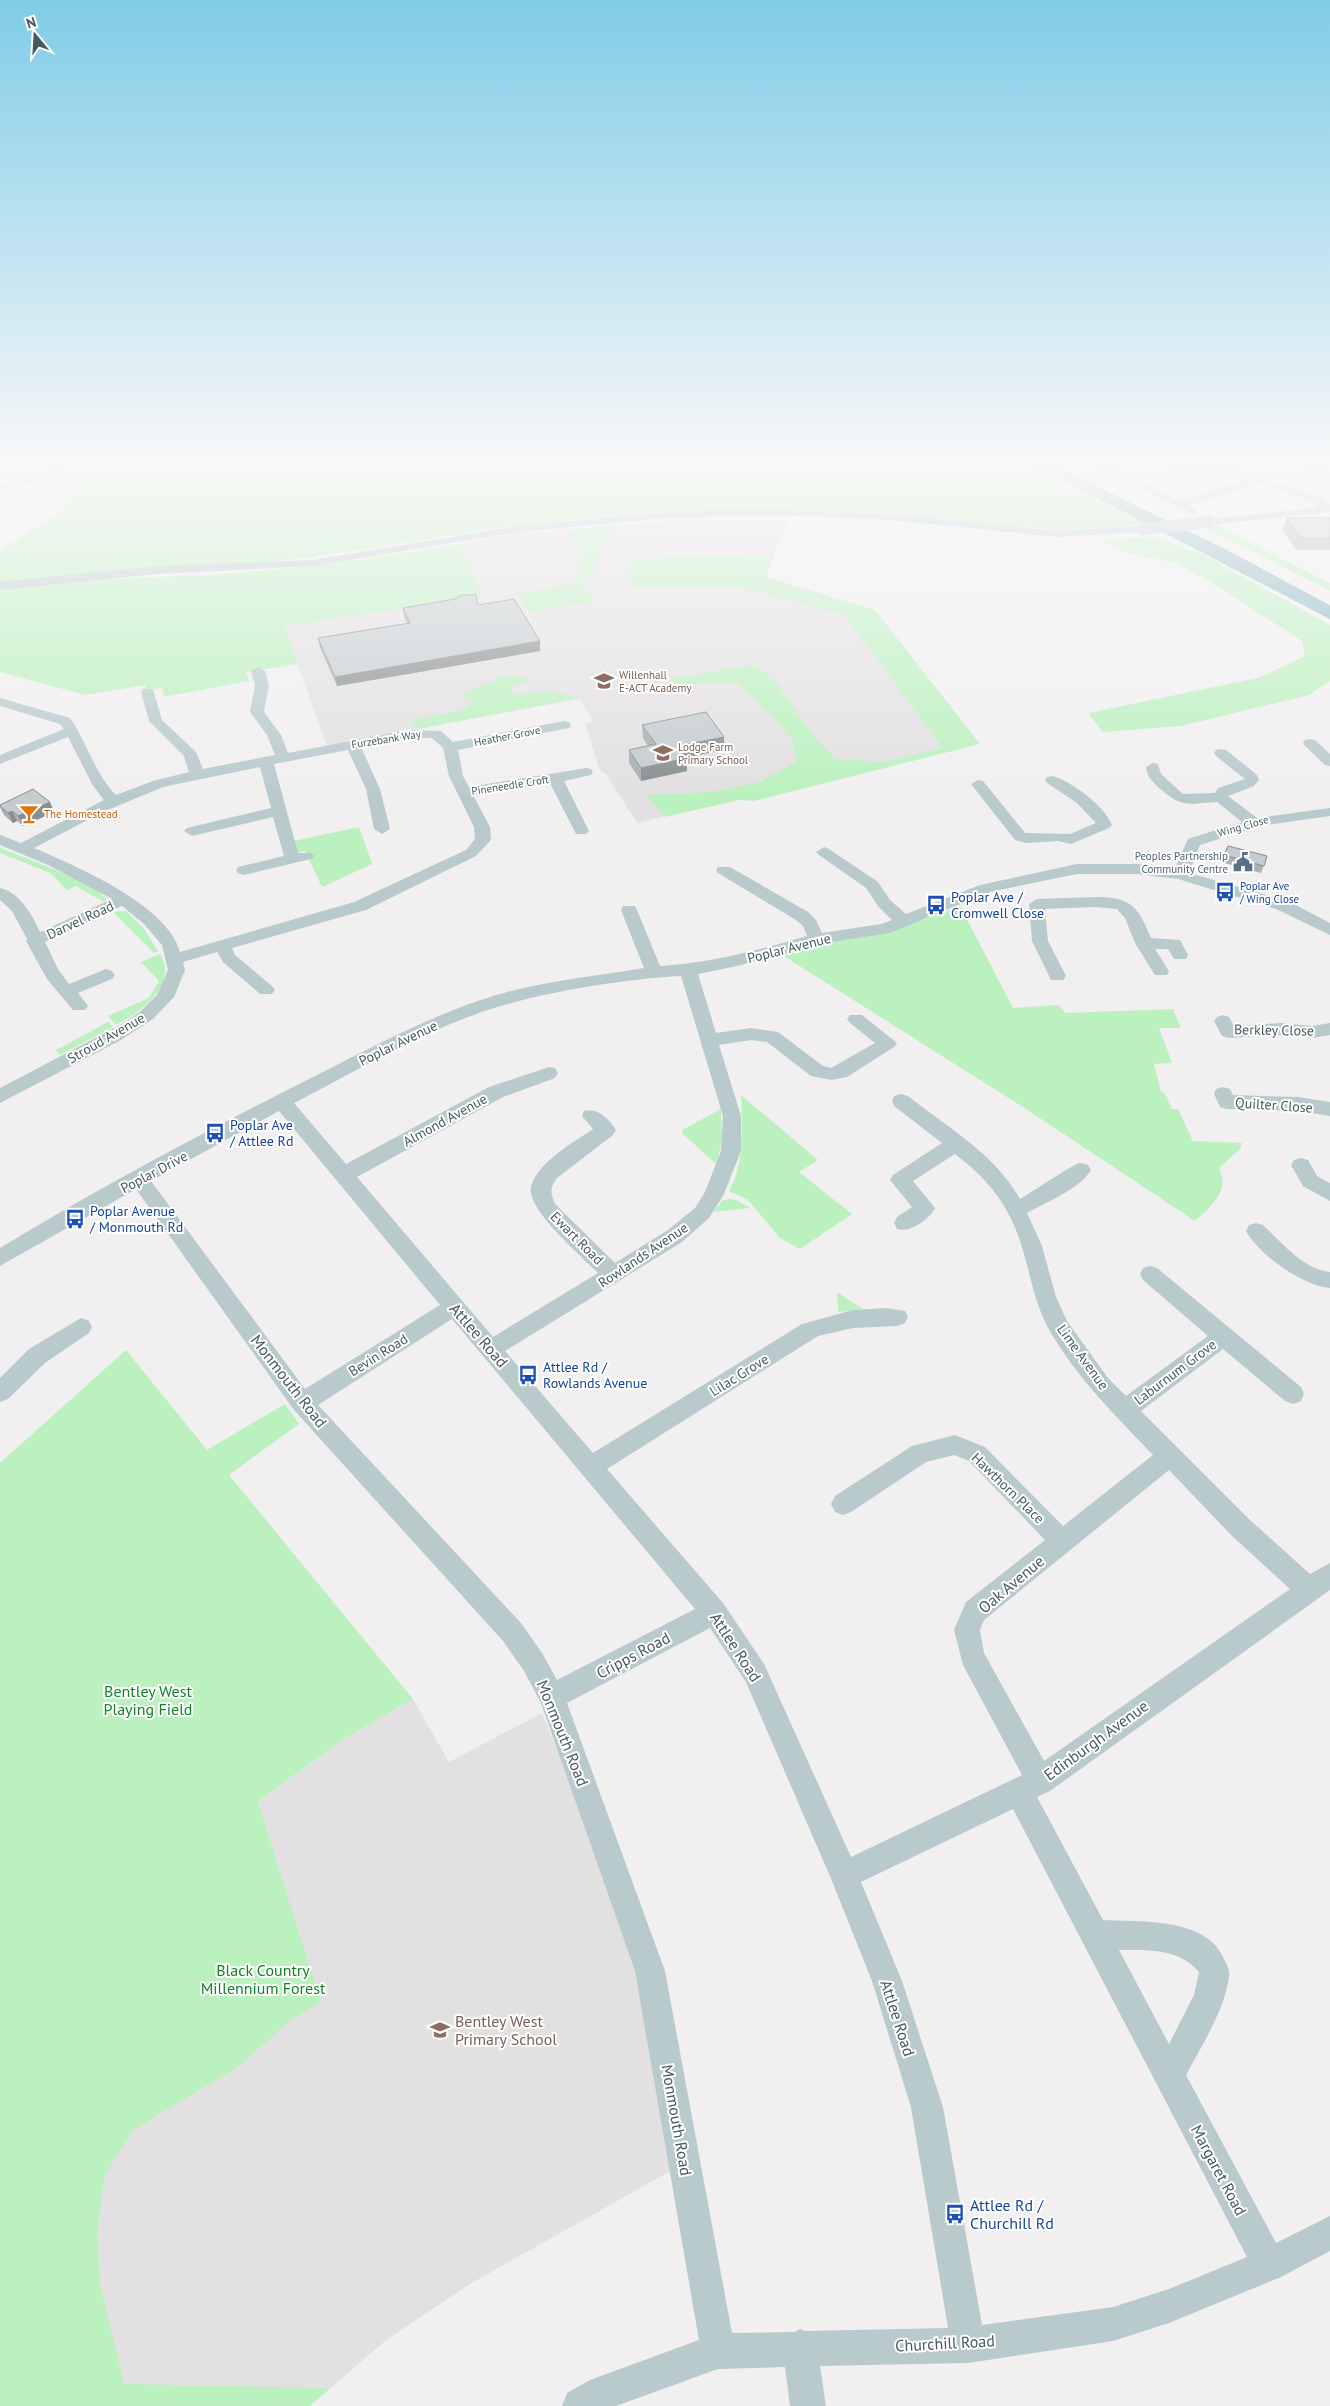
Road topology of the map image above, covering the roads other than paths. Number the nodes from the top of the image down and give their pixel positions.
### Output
1 (129, 572) edge
2 (1255, 572) edge
3 (1275, 572) edge
4 (0, 586) edge
5 (1330, 602) edge
6 (1330, 613) edge
7 (258, 671) dead end
8 (148, 692) dead end
9 (0, 702) edge
10 (564, 725) dead end
11 (70, 730) junction
12 (1310, 743) dead end
13 (353, 744) junction
14 (450, 747) junction
15 (1220, 753) dead end
16 (283, 758) junction
17 (0, 760) edge
18 (266, 761) junction
19 (1330, 762) edge
20 (1153, 767) dead end
21 (578, 771) dead end
22 (197, 774) junction
23 (555, 778) junction
24 (1052, 780) dead end
25 (978, 784) dead end
26 (465, 792) junction
27 (1220, 797) junction
28 (115, 803) junction
29 (278, 811) junction
30 (1330, 812) edge
31 (1252, 822) junction
32 (382, 829) dead end
33 (581, 831) dead end
34 (191, 832) dead end
35 (1071, 839) junction
36 (0, 840) edge
37 (22, 849) junction
38 (824, 852) dead end
39 (1088, 868) junction
40 (244, 870) dead end
41 (724, 870) dead end
42 (1180, 875) junction
43 (1012, 881) junction
44 (2, 896) edge
45 (125, 900) junction
46 (1037, 904) junction
47 (629, 910) dead end
48 (904, 922) junction
49 (1330, 930) edge
50 (817, 939) junction
51 (34, 941) junction
52 (1143, 943) junction
53 (222, 946) junction
54 (1180, 955) dead end
55 (175, 959) junction
56 (688, 970) junction
57 (1161, 971) dead end
58 (654, 972) junction
59 (106, 975) dead end
60 (1057, 976) dead end
61 (267, 986) dead end
62 (68, 992) junction
63 (79, 1006) dead end
64 (856, 1019) dead end
65 (1223, 1020) dead end
66 (1330, 1029) edge
67 (708, 1040) junction
68 (549, 1073) dead end
69 (1223, 1094) dead end
70 (0, 1096) edge
71 (282, 1101) junction
72 (901, 1101) dead end
73 (1330, 1109) edge
74 (591, 1116) dead end
75 (954, 1144) junction
76 (1301, 1165) dead end
77 (1081, 1170) dead end
78 (345, 1174) junction
79 (140, 1180) junction
80 (1330, 1193) edge
81 (1016, 1210) junction
82 (904, 1222) dead end
83 (1256, 1231) dead end
84 (0, 1258) edge
85 (1150, 1274) dead end
86 (614, 1275) junction
87 (1330, 1280) edge
88 (454, 1307) junction
89 (897, 1316) dead end
90 (81, 1327) dead end
91 (1224, 1336) junction
92 (491, 1349) junction
93 (0, 1392) edge
94 (1293, 1394) dead end
95 (302, 1403) junction
96 (1126, 1410) junction
97 (1168, 1456) junction
98 (592, 1467) junction
99 (842, 1504) dead end
100 (1062, 1542) junction
101 (1319, 1582) edge
102 (714, 1612) junction
103 (557, 1710) junction
104 (1030, 1787) junction
105 (844, 1875) junction
106 (1095, 1935) junction
107 (1169, 2074) junction
108 (1330, 2234) edge
109 (1270, 2265) junction
110 (968, 2345) junction
111 (800, 2347) junction
112 (718, 2351) junction
113 (580, 2406) edge
114 (808, 2406) edge

1 - 4 street, bridge
2 - 6 highway
3 - 5 highway
7 - 16 street
8 - 22 street
9 - 11 street
10 - 14 street, Heather Grove
11 - 17 street
11 - 28 street
12 - 19 street
13 - 14 street, Furzebank Way
13 - 16 street, Furzebank Way
13 - 32 street
14 - 26 street
15 - 27 street
16 - 18 street, Furzebank Way
18 - 22 street, Furzebank Way
18 - 29 street
20 - 27 street
21 - 23 street, Pineneedle Croft
22 - 28 street, Furzebank Way
23 - 26 street, Pineneedle Croft
23 - 33 street, Pineneedle Croft
24 - 35 street
25 - 35 street
26 - 53 street
27 - 31 street
28 - 37 street, Furzebank Way
29 - 34 street
29 - 40 street
30 - 31 street, Wing Close
31 - 42 street, Wing Close
35 - 39 street
36 - 37 street
37 - 45 street
38 - 48 street
39 - 42 street, Poplar Avenue
39 - 43 street, Poplar Avenue
41 - 50 street
42 - 49 street, Poplar Avenue
43 - 46 street
43 - 48 street, Poplar Avenue
44 - 51 street, Darvel Road
45 - 51 street, Darvel Road
45 - 55 street
46 - 52 street
46 - 60 street
47 - 58 street
48 - 50 street, Poplar Avenue
50 - 56 street, Poplar Avenue
51 - 62 street, Darvel Road
52 - 54 street
52 - 57 street
53 - 55 street
53 - 61 street
55 - 70 street, Stroud Avenue
56 - 58 street, Poplar Avenue
56 - 67 street, Rowlands Avenue
58 - 71 street, Poplar Avenue
59 - 62 street
62 - 63 street, Darvel Road
64 - 67 street
65 - 66 street, Berkley Close
67 - 86 street, Rowlands Avenue
68 - 78 street, Almond Avenue
69 - 73 street, Quilter Close
71 - 78 street, Attlee Road
71 - 79 street, Poplar Drive
72 - 75 street, Lime Avenue
74 - 86 street, Ewart Road
75 - 81 street, Lime Avenue
75 - 82 street
76 - 80 street
77 - 81 street
78 - 88 street, Attlee Road
79 - 84 street, Poplar Drive
79 - 95 street, Monmouth Road
81 - 96 street, Lime Avenue
83 - 87 street
85 - 91 street, Laburnum Grove
86 - 92 street, Rowlands Avenue
88 - 92 street, Attlee Road
88 - 95 street, Bevin Road
89 - 98 street, Lilac Grove
90 - 93 street
91 - 94 street, Laburnum Grove
91 - 96 street, Laburnum Grove
92 - 98 street, Attlee Road
95 - 103 street, Monmouth Road
96 - 97 street, Lime Avenue
97 - 100 street, Oak Avenue
97 - 101 street, Lime Avenue
98 - 102 street, Attlee Road
99 - 100 street, Hawthorn Place
100 - 104 street, Oak Avenue
101 - 104 street, Edinburgh Avenue
102 - 103 street, Cripps Road
102 - 105 street, Attlee Road
103 - 112 street, Monmouth Road
104 - 105 street, Edinburgh Avenue
104 - 106 street, Margaret Road
105 - 110 street, Attlee Road
106 - 107 street, Margaret Road
106 - 107 street
107 - 109 street, Margaret Road
108 - 109 street, Churchill Road
109 - 110 street, Churchill Road
110 - 111 street, Churchill Road
111 - 112 street, Churchill Road
111 - 114 street
112 - 113 street, Churchill Road

